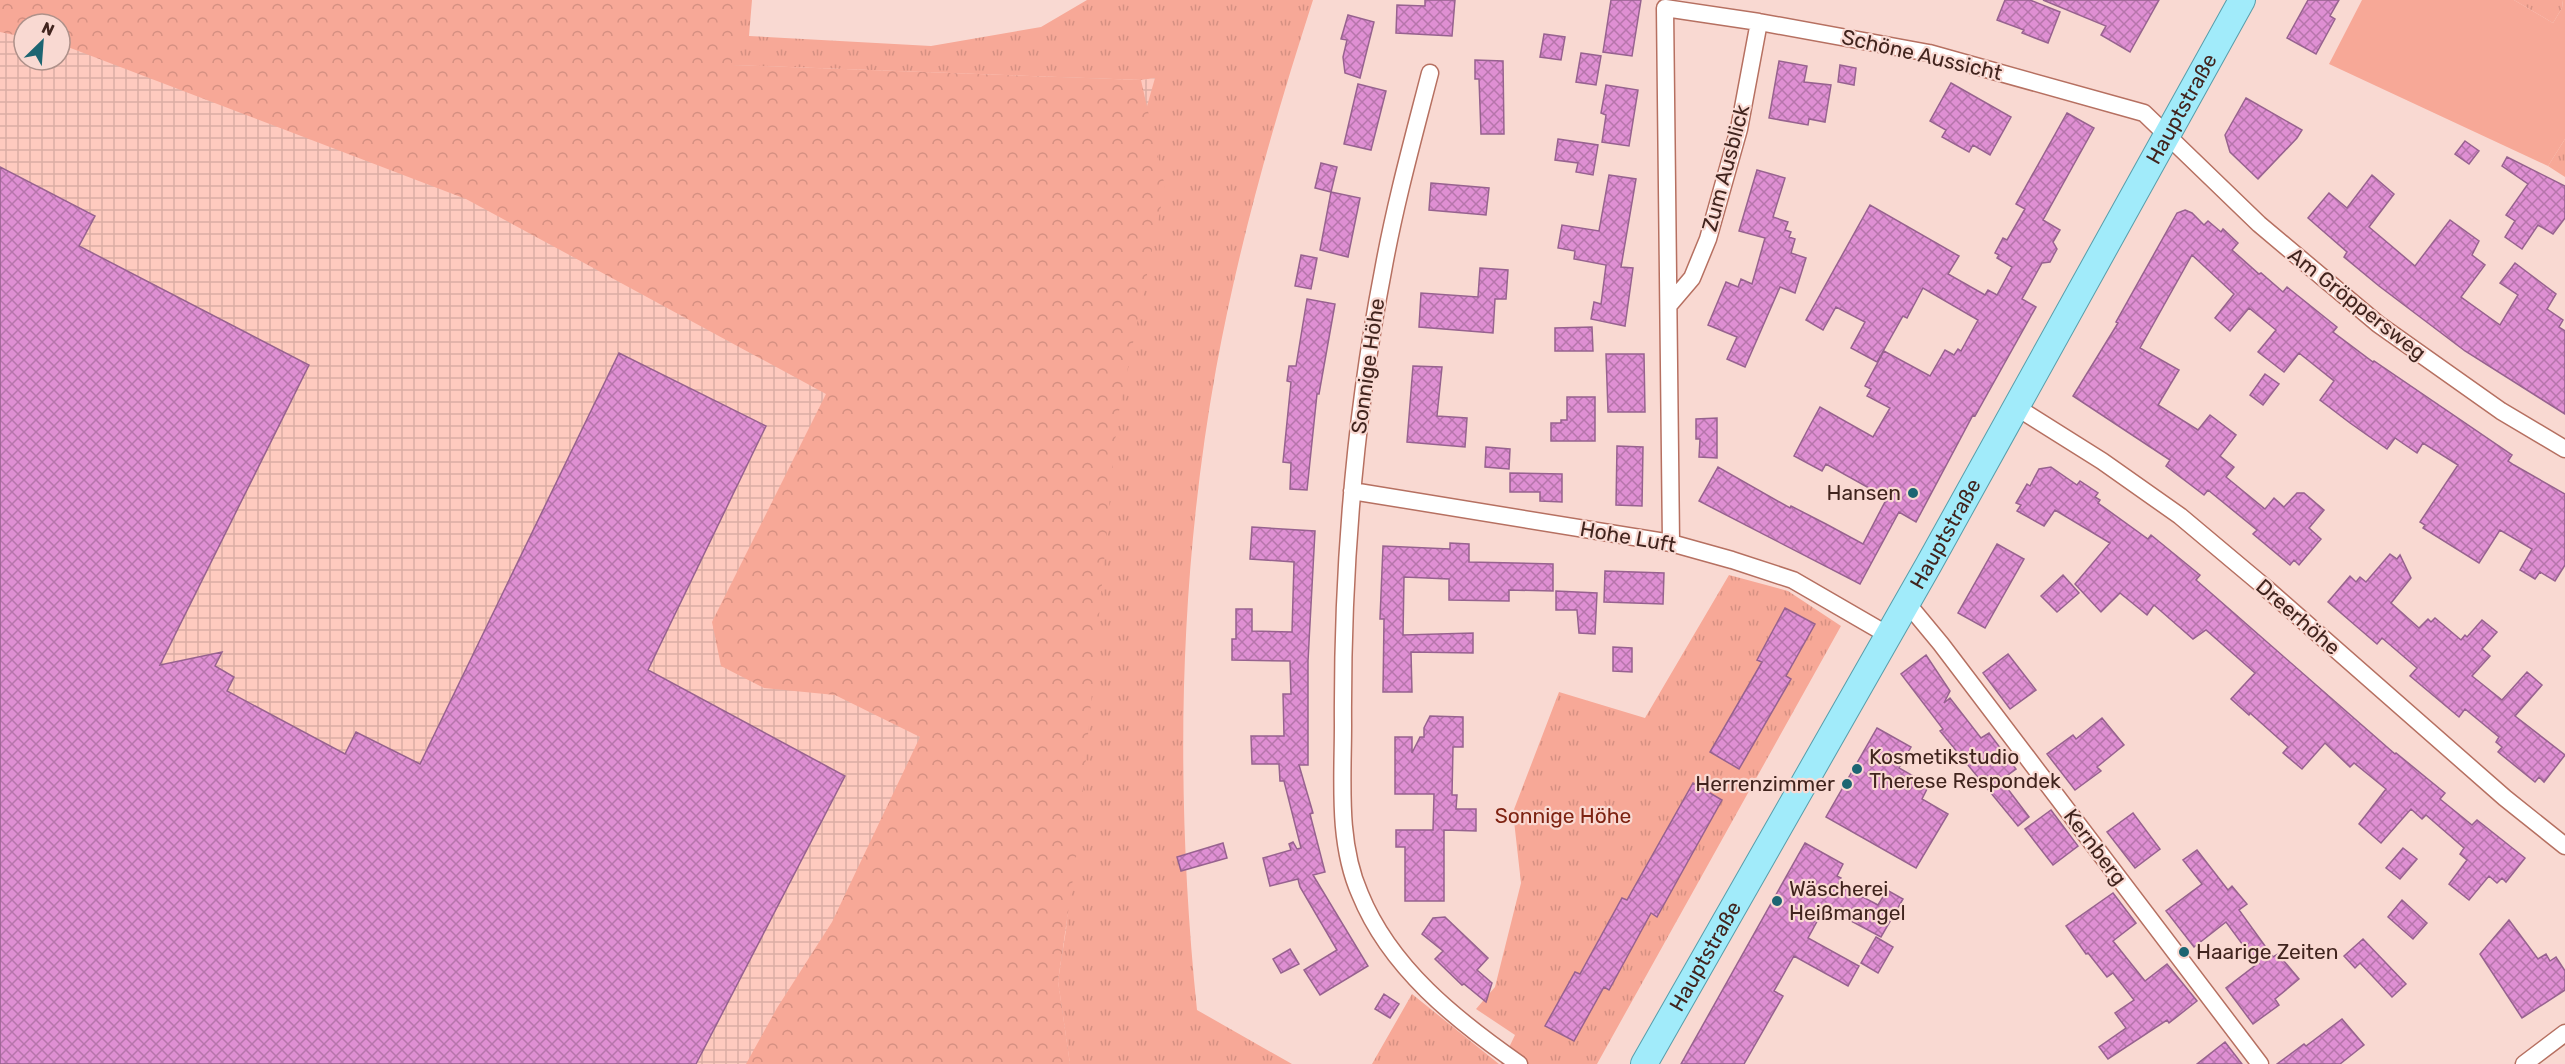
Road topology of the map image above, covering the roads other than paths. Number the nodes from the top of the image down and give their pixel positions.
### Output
1 (2242, 0) edge
2 (1665, 8) joint
3 (1759, 22) junction
4 (1430, 73) dead end
5 (2167, 135) junction
6 (1669, 305) junction
7 (2016, 407) junction
8 (2565, 449) edge
9 (1352, 491) junction
10 (1671, 543) junction
11 (1906, 603) junction
12 (1888, 635) junction
13 (2565, 846) edge
14 (2565, 1034) edge
15 (1519, 1064) edge
16 (1644, 1064) edge
17 (2260, 1064) edge
18 (2524, 1064) edge

1 - 5 main road, Hauptstraße
2 - 3 street, Schöne Aussicht
2 - 6 street, Zum Ausblick
3 - 5 street, Schöne Aussicht
3 - 6 street, Zum Ausblick
4 - 9 street, Sonnige Höhe
5 - 7 main road, Hauptstraße
5 - 8 street, Am Gröppersweg
6 - 10 street, Zum Ausblick
7 - 11 main road, Hauptstraße
7 - 13 street, Dreerhöhe
9 - 10 street, Hohe Luft
9 - 15 street, Sonnige Höhe
10 - 12 street, Hohe Luft
11 - 12 main road, Hauptstraße
11 - 17 street, Kernberg
12 - 16 main road, Hauptstraße
14 - 18 street

